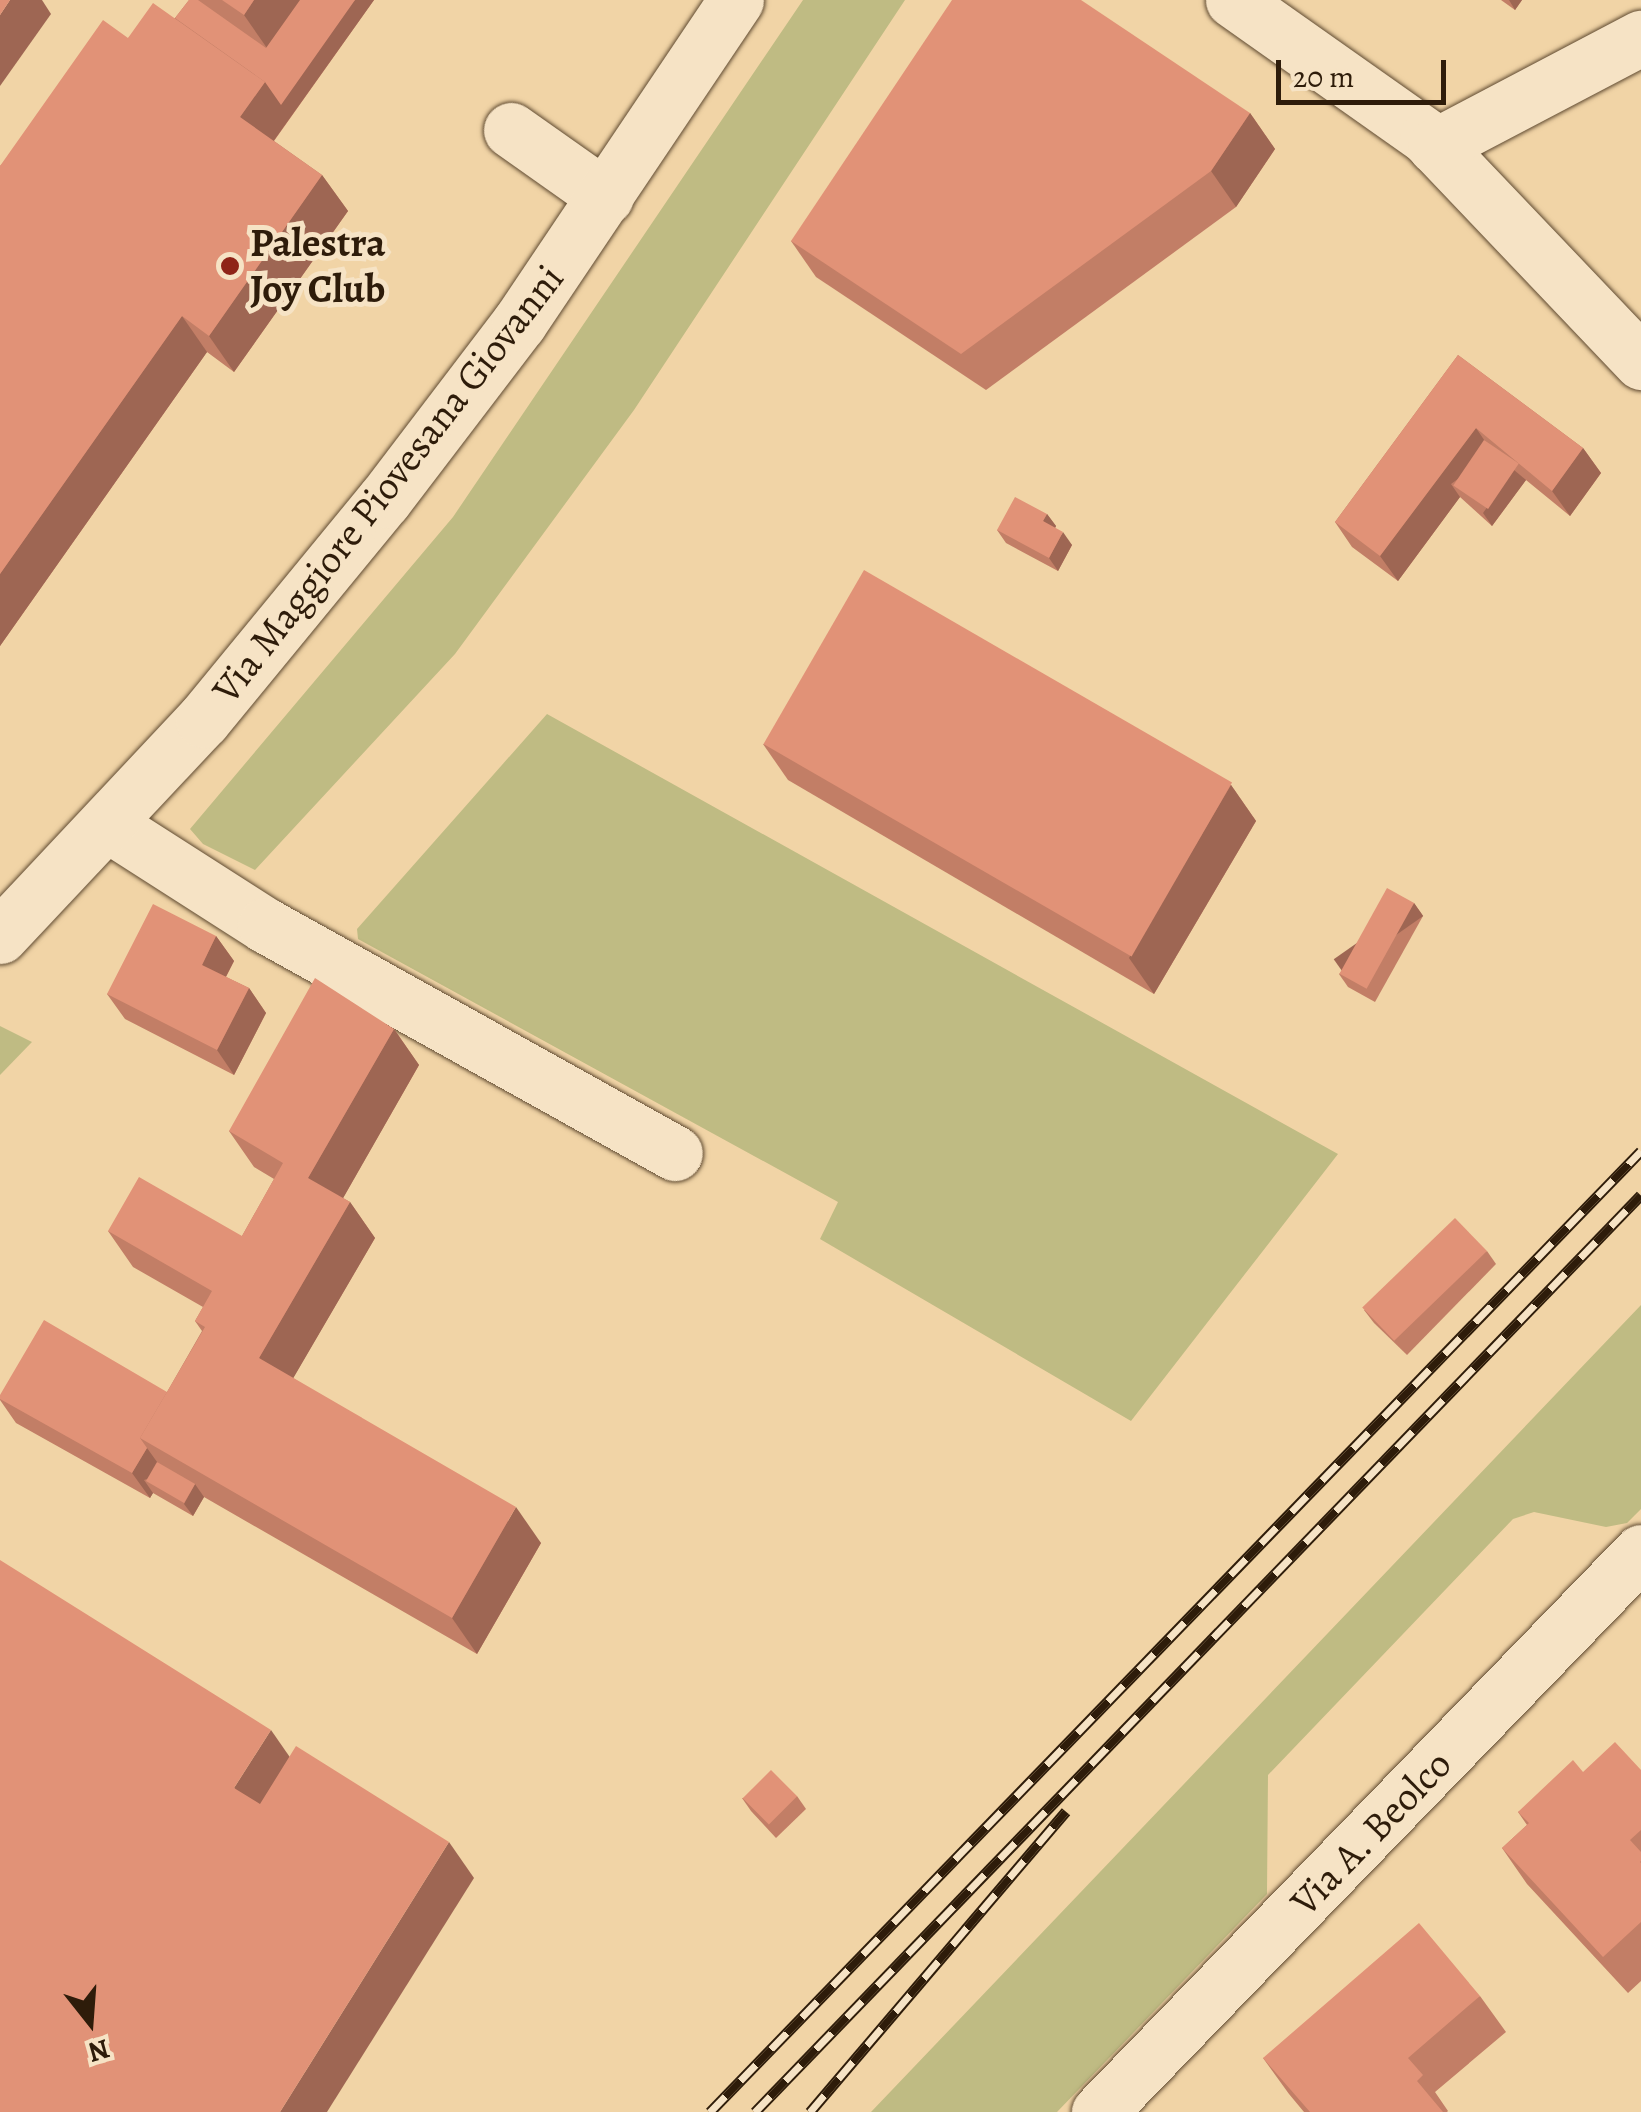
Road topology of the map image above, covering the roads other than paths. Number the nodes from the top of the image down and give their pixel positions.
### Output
1 (736, 0) edge
2 (1232, 0) edge
3 (1641, 38) edge
4 (510, 130) dead end
5 (1434, 146) junction
6 (606, 197) junction
7 (1641, 362) edge
8 (107, 824) junction
9 (4, 924) edge
10 (675, 1153) dead end
11 (1641, 1552) edge
12 (1112, 2107) edge

1 - 6 street, Via Maggiore Piovesana Giovanni
2 - 5 street
3 - 5 street
4 - 6 street
5 - 7 street
6 - 8 street, Via Maggiore Piovesana Giovanni
8 - 9 street, Via Maggiore Piovesana Giovanni
8 - 10 street
11 - 12 street, Via A. Beolco

